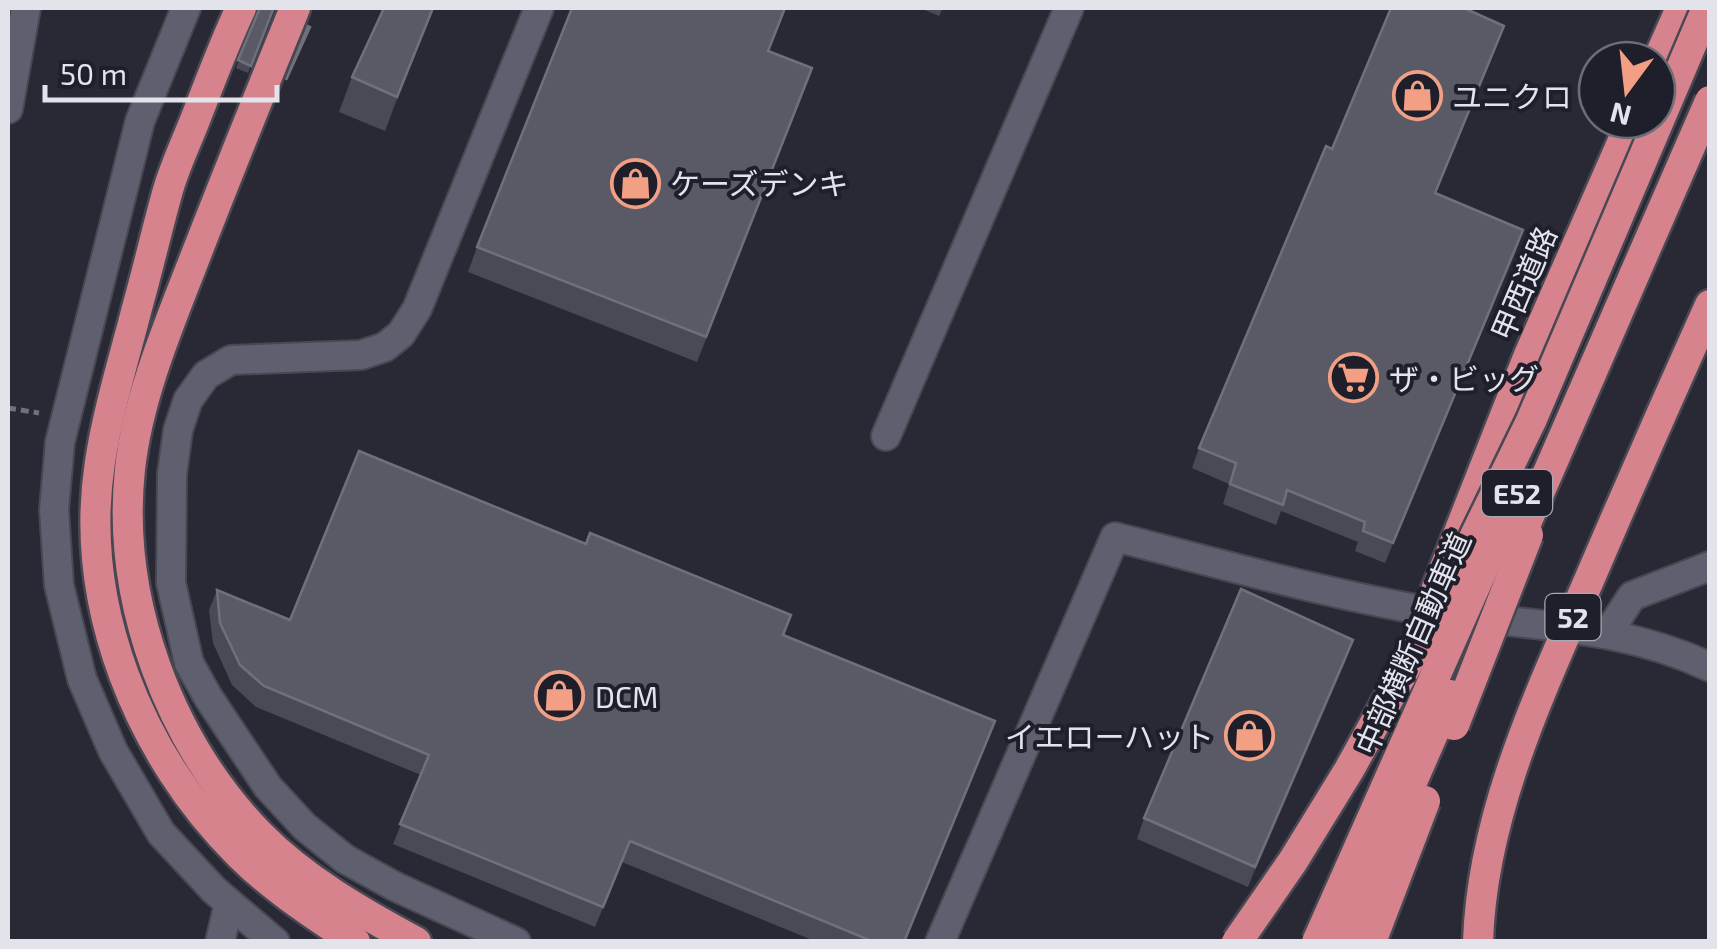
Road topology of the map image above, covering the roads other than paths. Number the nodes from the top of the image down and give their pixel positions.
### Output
1 (26, 8) edge
2 (186, 8) edge
3 (241, 8) edge
4 (296, 8) edge
5 (540, 8) edge
6 (1069, 8) edge
7 (1681, 8) edge
8 (1707, 8) edge
9 (1667, 40) edge
10 (1710, 41) edge
11 (1710, 102) edge
12 (8, 109) edge
13 (1623, 140) edge
14 (1710, 305) edge
15 (1576, 411) junction
16 (886, 436) dead end
17 (1710, 566) edge
18 (1428, 611) junction
19 (1568, 628) junction
20 (1608, 633) junction
21 (1710, 668) edge
22 (229, 903) junction
23 (220, 942) edge
24 (275, 942) edge
25 (355, 942) edge
26 (416, 942) edge
27 (516, 942) edge
28 (940, 942) edge
29 (1237, 942) edge
30 (1317, 942) edge
31 (1342, 942) edge
32 (1370, 942) edge
33 (1388, 942) edge
34 (1478, 942) edge

1 - 12 street
2 - 22 street
3 - 25 highway
4 - 26 highway
5 - 27 street
6 - 16 street
7 - 9 highway
8 - 29 highway, bridge
10 - 30 highway, 中部横断自動車道 / E52, bridge
11 - 15 highway, 中部横断自動車道 / E52, bridge
13 - 18 highway, 甲西道路
14 - 19 highway, 52
15 - 31 highway, 中部横断自動車道 / E52, bridge
15 - 32 highway, bridge
17 - 20 street
18 - 19 street
18 - 28 street
18 - 33 highway, 甲西道路
19 - 20 street
19 - 34 highway, 52
20 - 21 street
22 - 23 street
22 - 24 street

